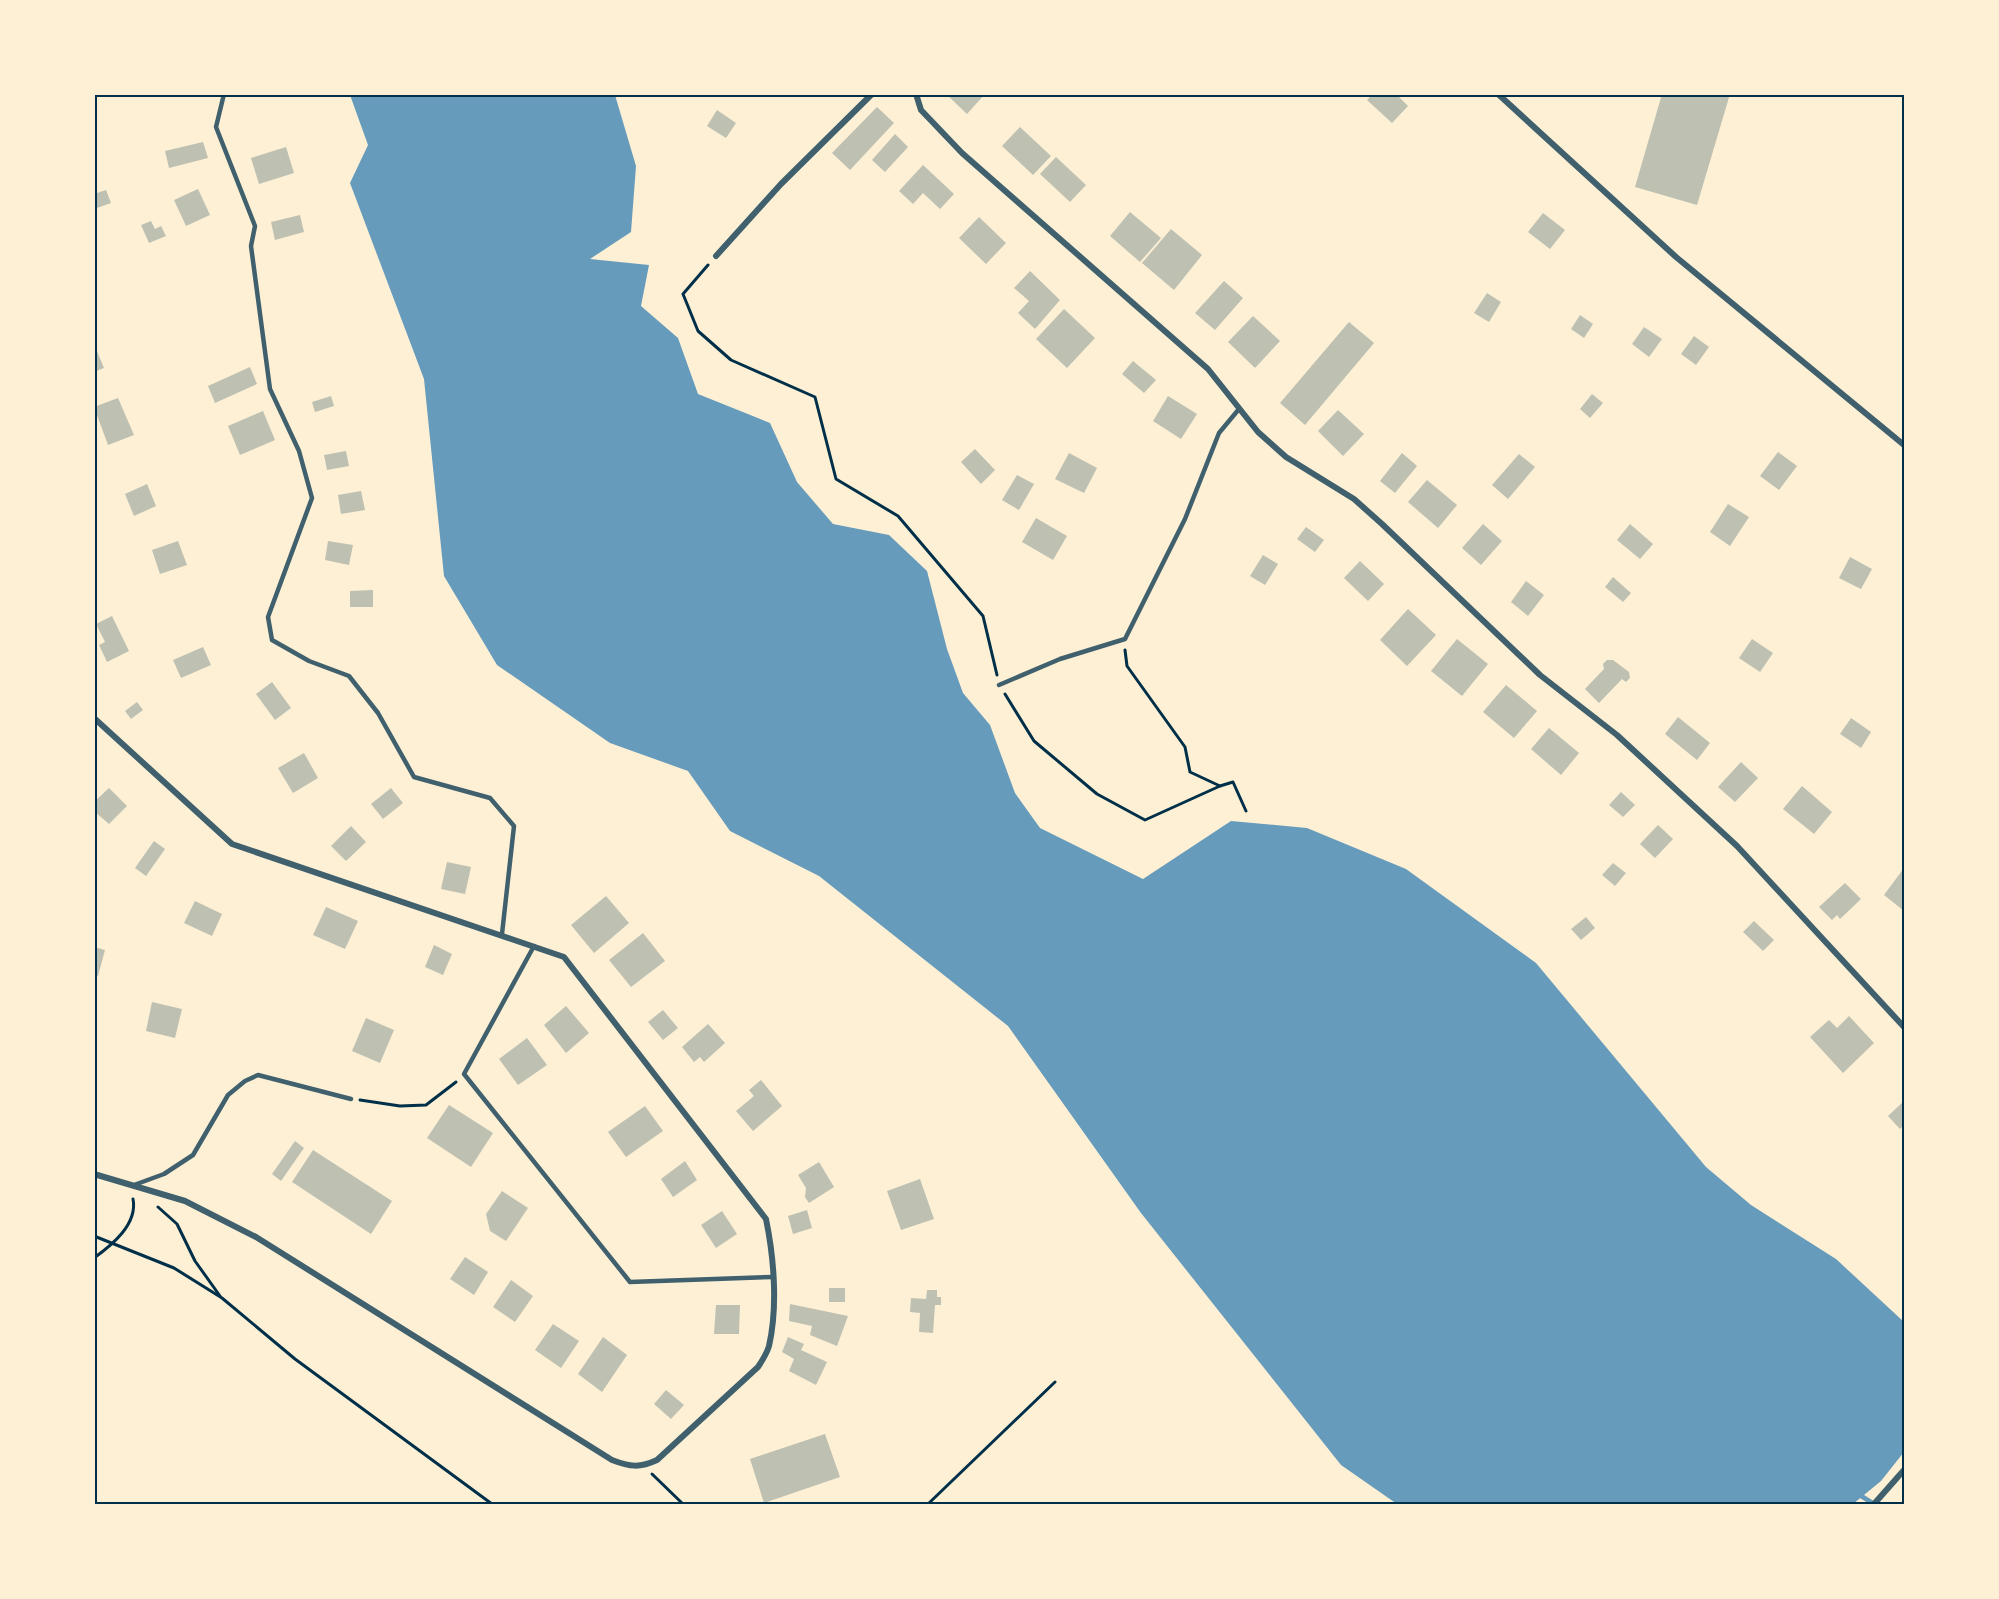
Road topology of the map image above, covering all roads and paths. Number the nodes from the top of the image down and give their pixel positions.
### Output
1 (224, 94) edge
2 (872, 94) edge
3 (916, 94) edge
4 (1498, 94) edge
5 (716, 256) joint
6 (1239, 409) junction
7 (1905, 444) edge
8 (94, 562) edge
9 (94, 572) edge
10 (1125, 639) junction
11 (999, 685) junction
12 (94, 718) edge
13 (1220, 786) junction
14 (1246, 811) dead end
15 (502, 934) junction
16 (534, 946) junction
17 (1905, 1028) edge
18 (464, 1074) junction
19 (351, 1099) joint
20 (94, 1174) edge
21 (133, 1189) junction
22 (152, 1201) dead end
23 (94, 1236) edge
24 (114, 1243) junction
25 (94, 1258) edge
26 (772, 1277) junction
27 (222, 1298) junction
28 (1055, 1382) dead end
29 (644, 1466) junction
30 (1905, 1470) edge
31 (492, 1504) edge
32 (683, 1504) edge
33 (928, 1504) edge
34 (1874, 1504) edge

1 - 15 lane
2 - 5 street
3 - 6 street
4 - 7 street
5 - 11 path
6 - 10 lane
6 - 17 street
8 - 9 street
10 - 11 lane
10 - 13 path
11 - 13 path
12 - 15 street
13 - 14 path
15 - 16 street
16 - 18 lane
16 - 26 street
18 - 19 path
18 - 26 lane
19 - 21 lane
20 - 21 street
21 - 24 path
21 - 29 street
22 - 27 path
23 - 24 path
24 - 25 path
24 - 27 path
26 - 29 street
27 - 31 path
28 - 33 path
29 - 32 path
30 - 34 street

